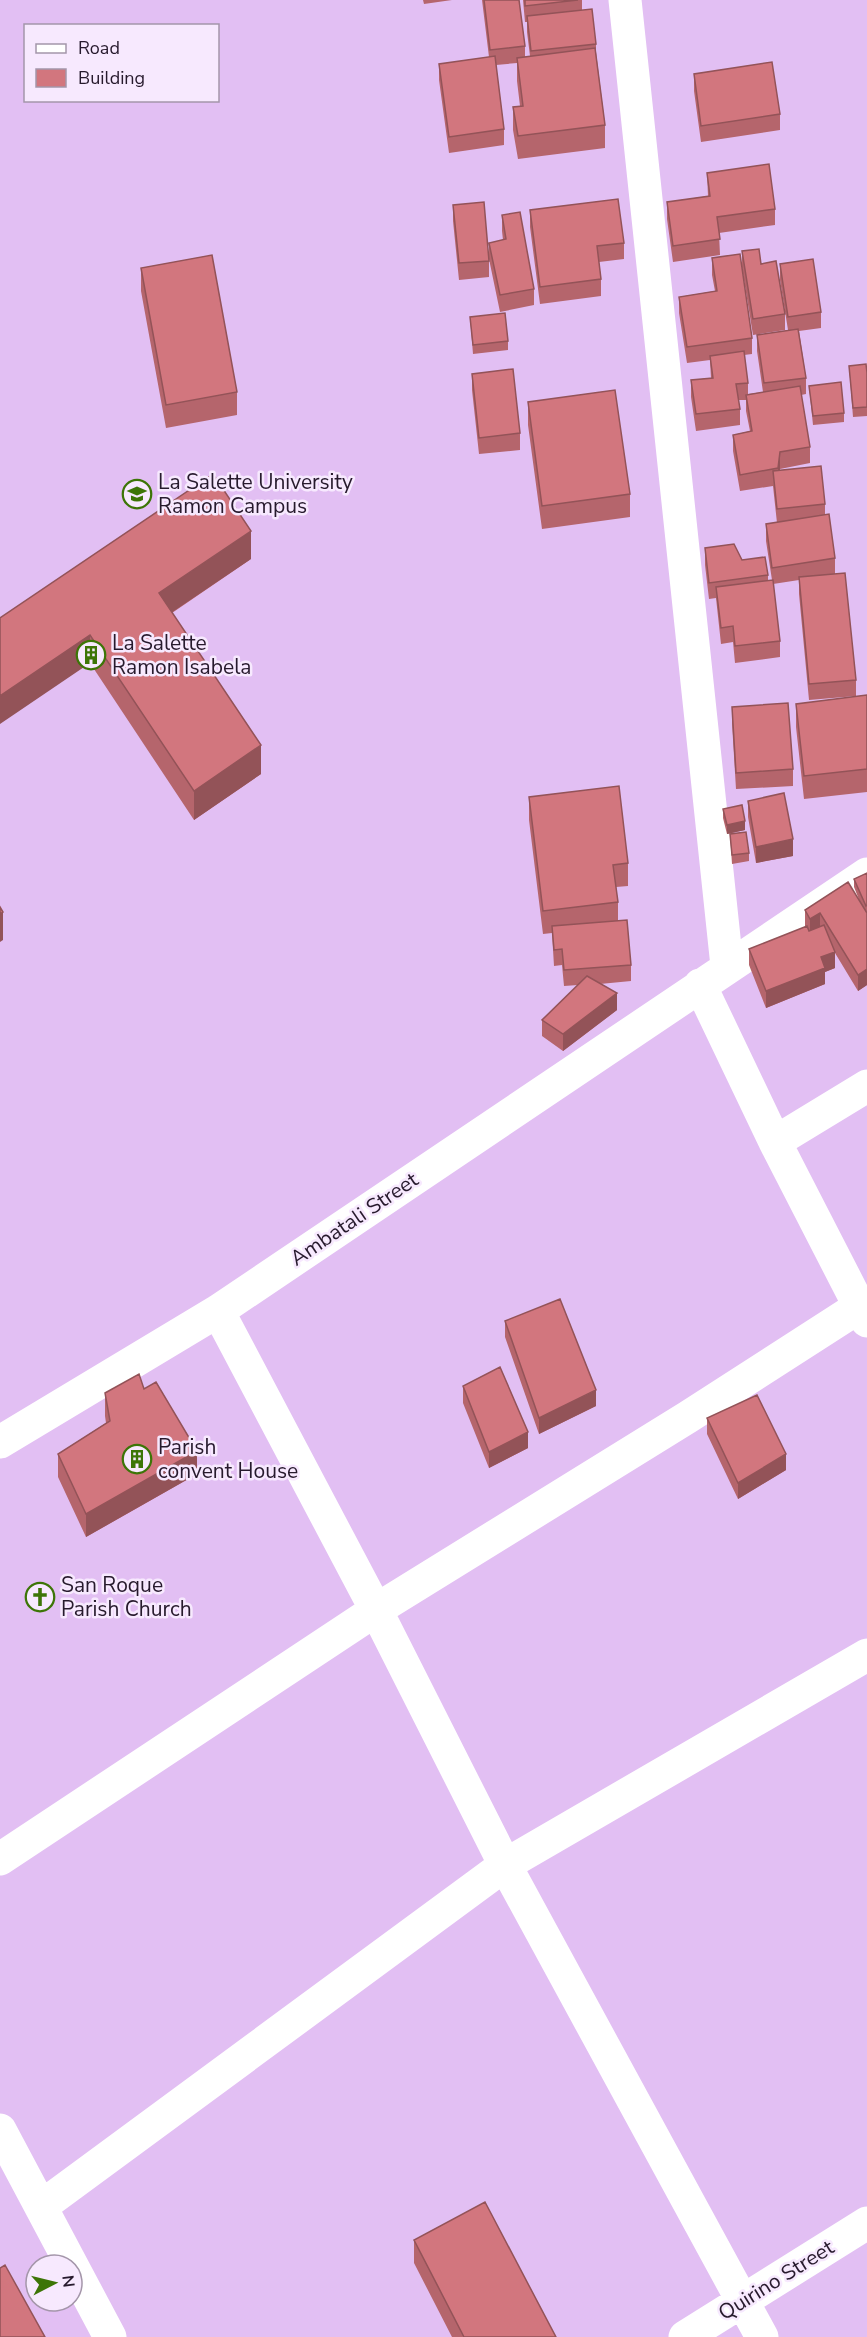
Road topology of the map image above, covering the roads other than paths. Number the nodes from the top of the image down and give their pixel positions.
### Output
1 (625, 0) edge
2 (867, 874) edge
3 (727, 966) junction
4 (700, 985) junction
5 (867, 1086) edge
6 (775, 1142) junction
7 (218, 1311) junction
8 (863, 1314) edge
9 (0, 1442) edge
10 (376, 1610) junction
11 (867, 1655) edge
12 (0, 1859) edge
13 (505, 1865) junction
14 (0, 2130) edge
15 (42, 2206) junction
16 (867, 2223) edge
17 (743, 2301) junction
18 (110, 2337) edge
19 (685, 2337) edge
20 (762, 2337) edge

1 - 3 street
2 - 3 street, Ambatali Street
3 - 4 street, Ambatali Street
4 - 6 street
4 - 7 street, Ambatali Street
5 - 6 street
6 - 8 street
7 - 9 street, Ambatali Street
7 - 10 street
8 - 10 street
10 - 12 street
10 - 13 street
11 - 13 street
13 - 15 street
13 - 17 street
14 - 15 street
15 - 18 street
16 - 17 street, Quirino Street
17 - 19 street, Quirino Street
17 - 20 street

